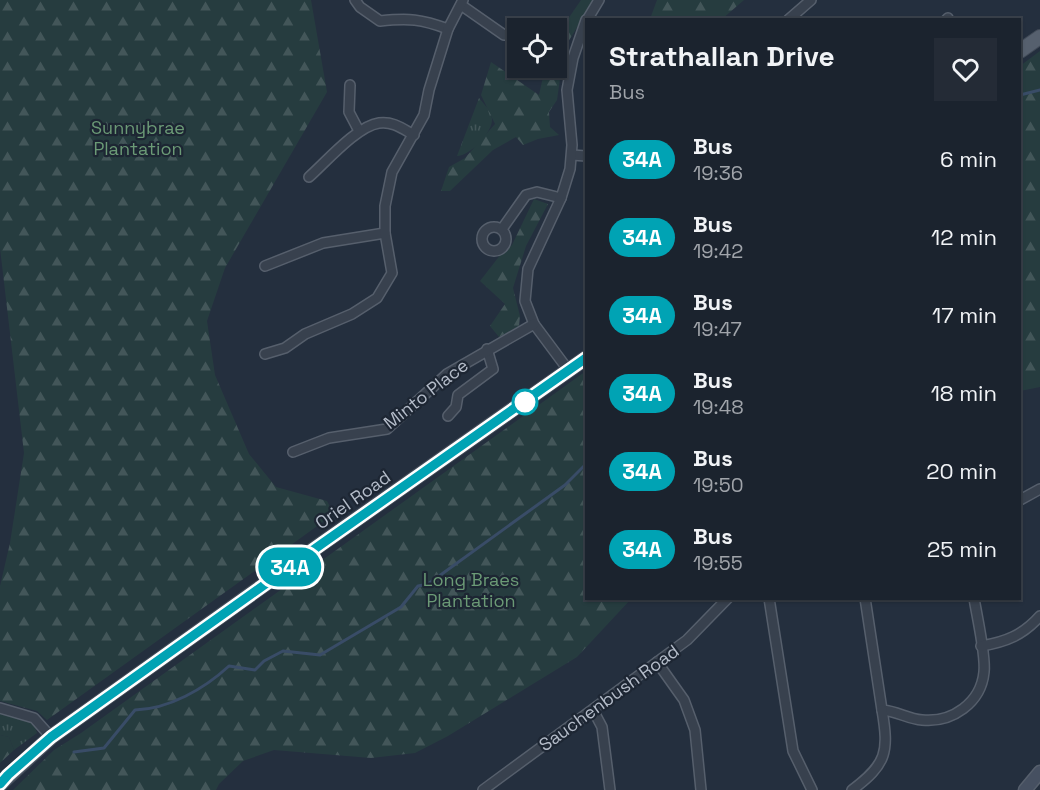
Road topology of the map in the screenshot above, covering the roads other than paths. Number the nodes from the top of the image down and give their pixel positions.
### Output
1 (355, 0) edge
2 (599, 0) edge
3 (811, 0) edge
4 (462, 2) edge
5 (588, 18) edge
6 (790, 18) edge
7 (585, 25) edge
8 (448, 29) junction
9 (504, 35) dead end
10 (1040, 37) edge
11 (1021, 50) edge
12 (350, 85) dead end
13 (360, 131) junction
14 (414, 135) junction
15 (572, 155) junction
16 (585, 156) edge
17 (309, 177) dead end
18 (561, 198) junction
19 (502, 229) dead end
20 (385, 233) junction
21 (265, 266) dead end
22 (534, 324) junction
23 (487, 350) junction
24 (264, 354) dead end
25 (585, 359) edge
26 (569, 371) junction
27 (448, 416) dead end
28 (293, 452) dead end
29 (1040, 489) edge
30 (1021, 499) edge
31 (726, 600) edge
32 (769, 600) edge
33 (865, 600) edge
34 (974, 600) edge
35 (1040, 616) edge
36 (981, 646) junction
37 (657, 662) junction
38 (0, 708) edge
39 (593, 710) junction
40 (882, 710) junction
41 (51, 737) junction
42 (1040, 772) edge
43 (0, 784) edge
44 (483, 790) edge
45 (610, 790) edge
46 (701, 790) edge
47 (812, 790) edge
48 (852, 790) edge
49 (1025, 790) edge

1 - 8 street
2 - 5 street
3 - 6 street
4 - 8 street
4 - 9 street
7 - 15 street
8 - 14 street
10 - 11 main road
12 - 13 street
13 - 14 street
13 - 17 street
14 - 20 street
15 - 16 street
15 - 18 street
18 - 19 street
18 - 22 street
20 - 21 street
20 - 24 street
22 - 23 street, Minto Place
22 - 26 street
23 - 27 street, Minto Place
23 - 28 street, Minto Place
25 - 26 main road, Oriel Road
26 - 41 main road, Oriel Road
29 - 30 street
31 - 37 street, Sauchenbush Road
32 - 47 street
33 - 40 street
34 - 36 street
35 - 36 street
36 - 40 street
37 - 39 street, Sauchenbush Road
37 - 46 street
38 - 41 street
39 - 44 street, Sauchenbush Road
39 - 45 street
40 - 48 street
41 - 43 main road, Oriel Road
42 - 49 street

